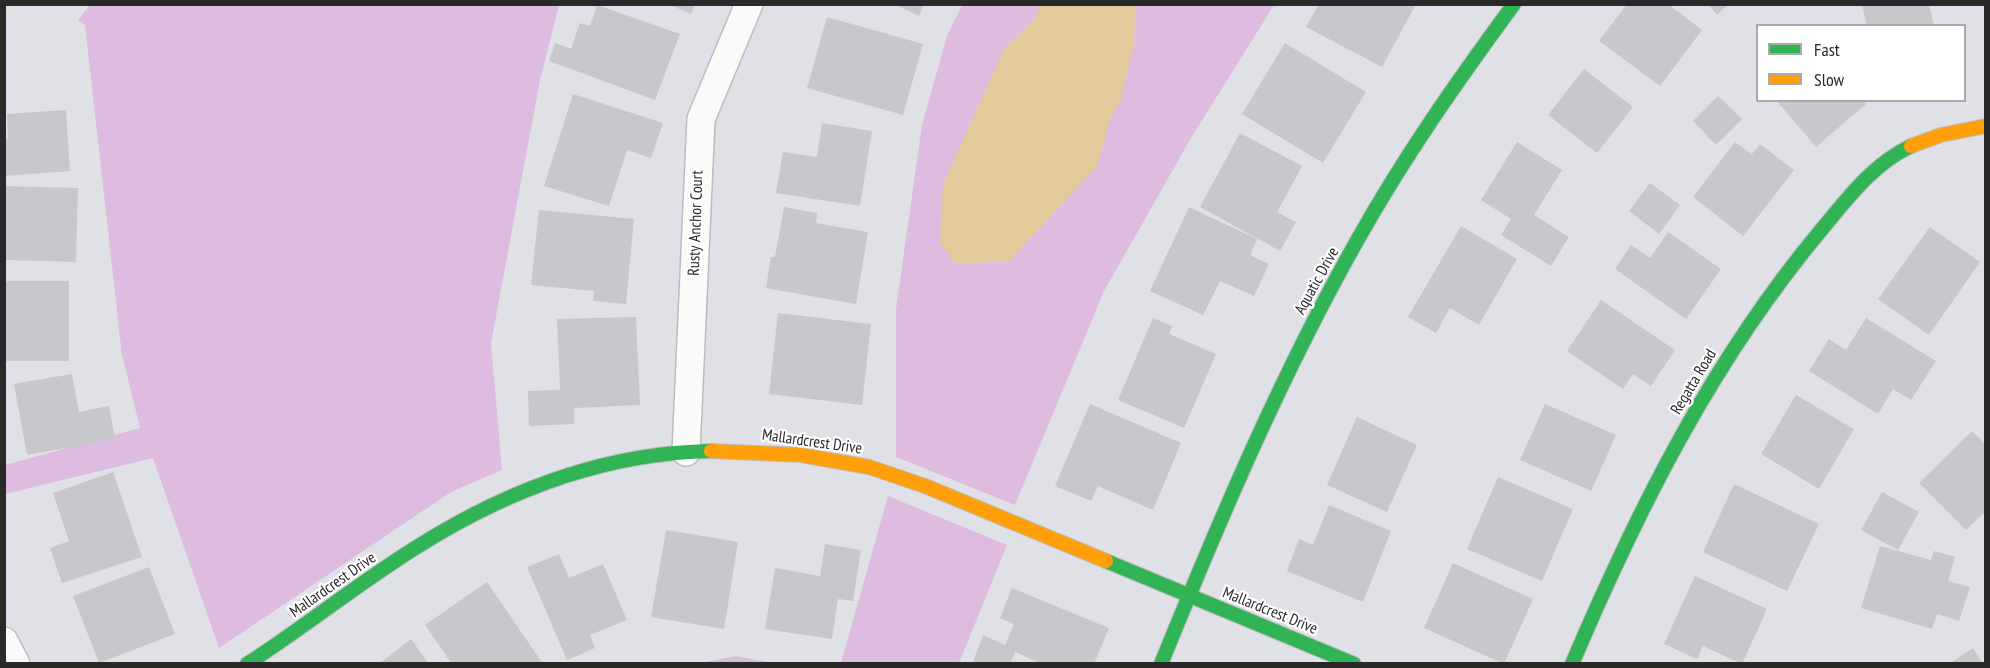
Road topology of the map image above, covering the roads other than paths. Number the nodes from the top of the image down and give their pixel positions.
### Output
1 (749, 4) edge
2 (1514, 4) edge
3 (1986, 126) edge
4 (686, 452) junction
5 (1188, 596) junction
6 (4, 641) edge
7 (16, 663) edge
8 (248, 663) edge
9 (1161, 663) edge
10 (1354, 663) edge
11 (1572, 663) edge

1 - 4 street, Rusty Anchor Court
2 - 5 street, Aquatic Drive
3 - 11 street, Regatta Road
4 - 5 street, Mallardcrest Drive
4 - 8 street, Mallardcrest Drive
5 - 9 street, Aquatic Drive
5 - 10 street, Mallardcrest Drive
6 - 7 street

